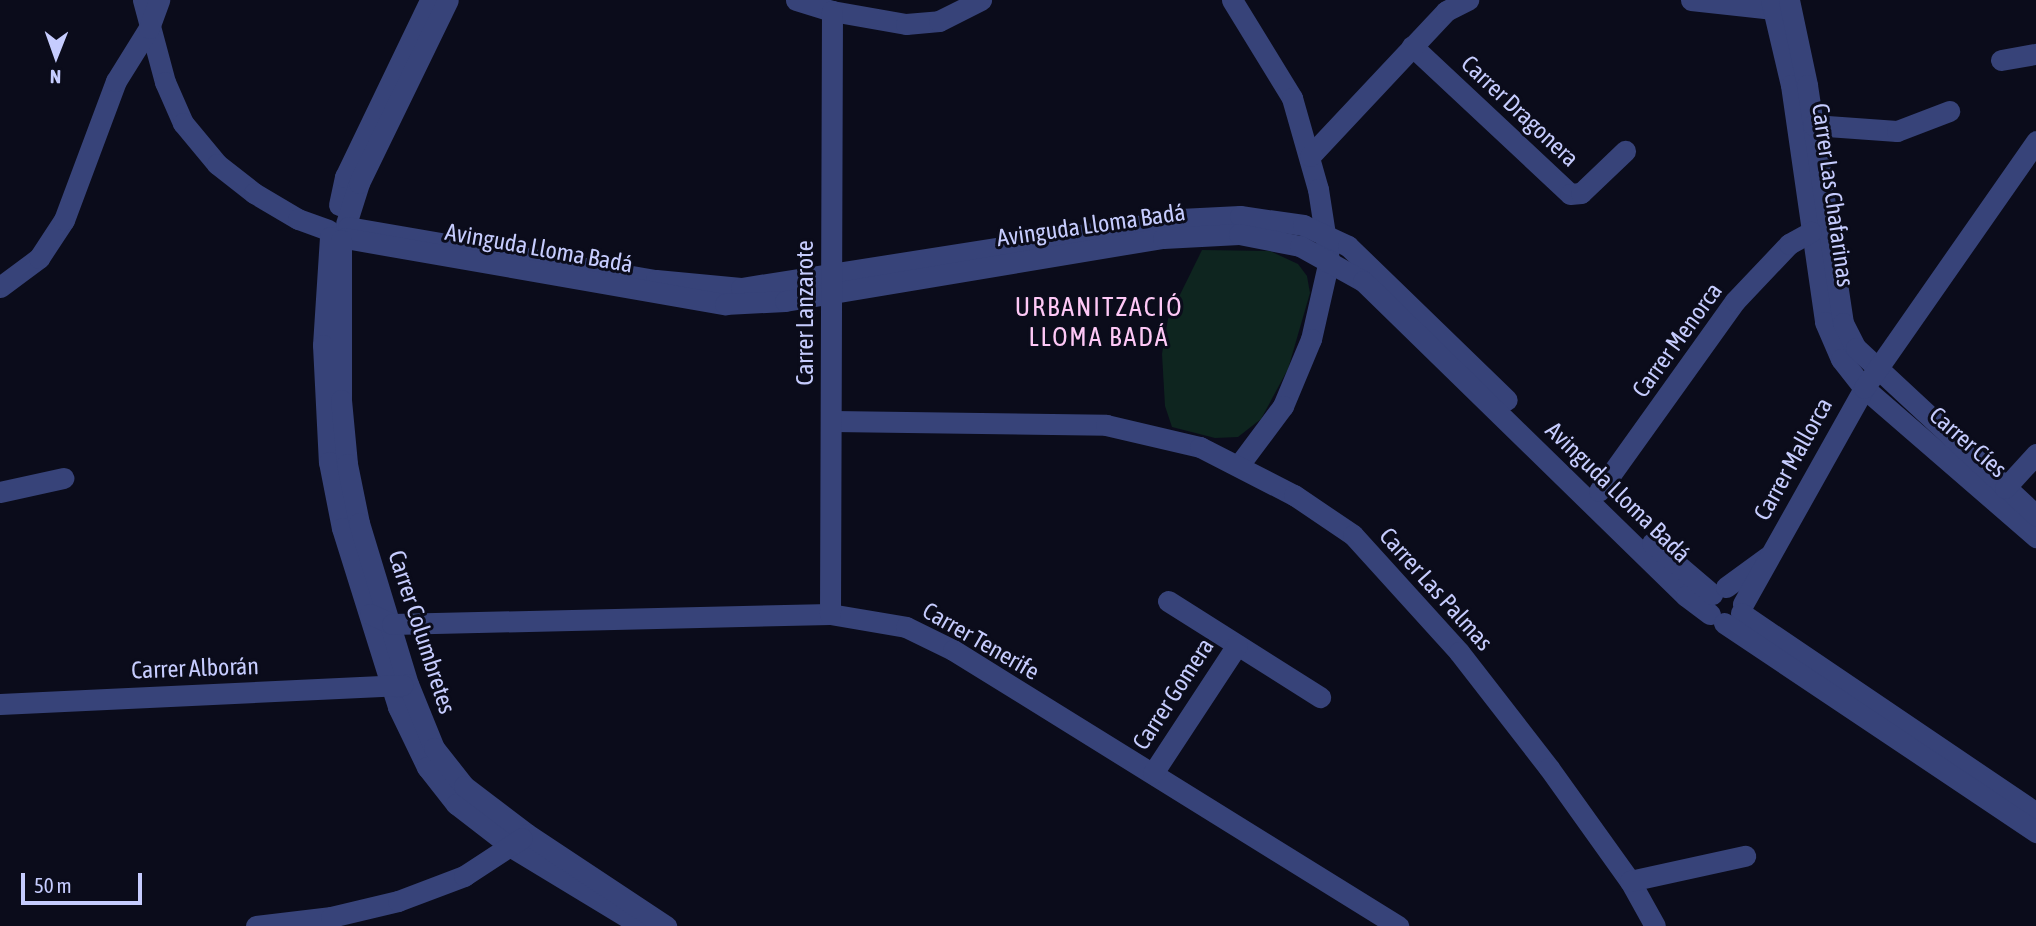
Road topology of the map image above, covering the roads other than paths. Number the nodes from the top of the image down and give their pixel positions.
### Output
1 (143, 0) edge
2 (159, 0) edge
3 (430, 0) edge
4 (448, 0) edge
5 (796, 0) edge
6 (981, 0) edge
7 (1232, 0) edge
8 (1468, 0) edge
9 (1691, 0) edge
10 (1778, 3) edge
11 (832, 11) junction
12 (149, 29) junction
13 (1412, 46) junction
14 (2036, 54) edge
15 (2001, 60) dead end
16 (1949, 111) dead end
17 (1813, 125) junction
18 (2036, 141) edge
19 (1625, 151) dead end
20 (1310, 156) junction
21 (339, 231) junction
22 (1811, 232) junction
23 (1323, 233) junction
24 (1329, 260) junction
25 (829, 284) junction
26 (0, 287) edge
27 (1878, 366) junction
28 (1864, 388) junction
29 (833, 421) junction
30 (2036, 454) edge
31 (1239, 465) junction
32 (63, 478) dead end
33 (2005, 488) junction
34 (1599, 491) junction
35 (0, 492) edge
36 (2036, 515) edge
37 (2036, 537) edge
38 (1168, 601) dead end
39 (1726, 606) junction
40 (370, 614) junction
41 (830, 614) junction
42 (392, 624) junction
43 (1237, 645) junction
44 (400, 685) junction
45 (1320, 697) dead end
46 (0, 704) edge
47 (1153, 773) junction
48 (2036, 813) edge
49 (2036, 832) edge
50 (520, 841) junction
51 (1745, 856) dead end
52 (1630, 881) junction
53 (256, 926) edge
54 (642, 926) edge
55 (666, 926) edge
56 (1398, 926) edge
57 (1656, 926) edge

1 - 12 street, Avinguda Lloma Badá
2 - 12 street
3 - 21 street
4 - 21 street
5 - 11 street
6 - 11 street
7 - 20 street
8 - 13 street
9 - 10 street
10 - 17 street, Carrer Las Chafarinas
10 - 22 street, Carrer Las Chafarinas
11 - 25 street, Carrer Lanzarote
12 - 21 street, Avinguda Lloma Badá
12 - 26 street
13 - 19 street, Carrer Dragonera
13 - 20 street
14 - 15 street
16 - 17 street
17 - 27 street, Carrer Las Chafarinas
18 - 27 street, Carrer Mallorca
20 - 23 street
21 - 25 street, Avinguda Lloma Badá
21 - 40 street, Carrer Columbretes
21 - 42 street, Carrer Columbretes
22 - 28 street, Carrer Las Chafarinas
22 - 34 street, Carrer Menorca
23 - 24 street
23 - 25 street, Avinguda Lloma Badá
23 - 34 street, Avinguda Lloma Badá
24 - 25 street, Avinguda Lloma Badá
24 - 31 street
24 - 39 street, Avinguda Lloma Badá
25 - 29 street, Carrer Lanzarote
27 - 28 street, Carrer Mallorca
27 - 33 street, Carrer Cíes
28 - 37 street, Carrer Cíes
28 - 39 street, Carrer Mallorca
29 - 31 street, Carrer Las Palmas
29 - 41 street, Carrer Lanzarote
30 - 33 street
31 - 52 street, Carrer Las Palmas
32 - 35 street
33 - 36 street, Carrer Cíes
34 - 39 street, Avinguda Lloma Badá
38 - 43 street
39 - 48 street, Avinguda Lloma Badá
39 - 49 street, Avinguda Lloma Badá
40 - 42 street
40 - 44 street, Carrer Columbretes
41 - 42 street, Carrer Tenerife
41 - 47 street, Carrer Tenerife
42 - 44 street, Carrer Columbretes
43 - 45 street
43 - 47 street, Carrer Gomera
44 - 46 street, Carrer Alborán
44 - 50 street, Carrer Columbretes
47 - 56 street, Carrer Tenerife
50 - 53 street
50 - 54 street, Carrer Columbretes
50 - 55 street, Carrer Columbretes
51 - 52 street
52 - 57 street, Carrer Las Palmas

